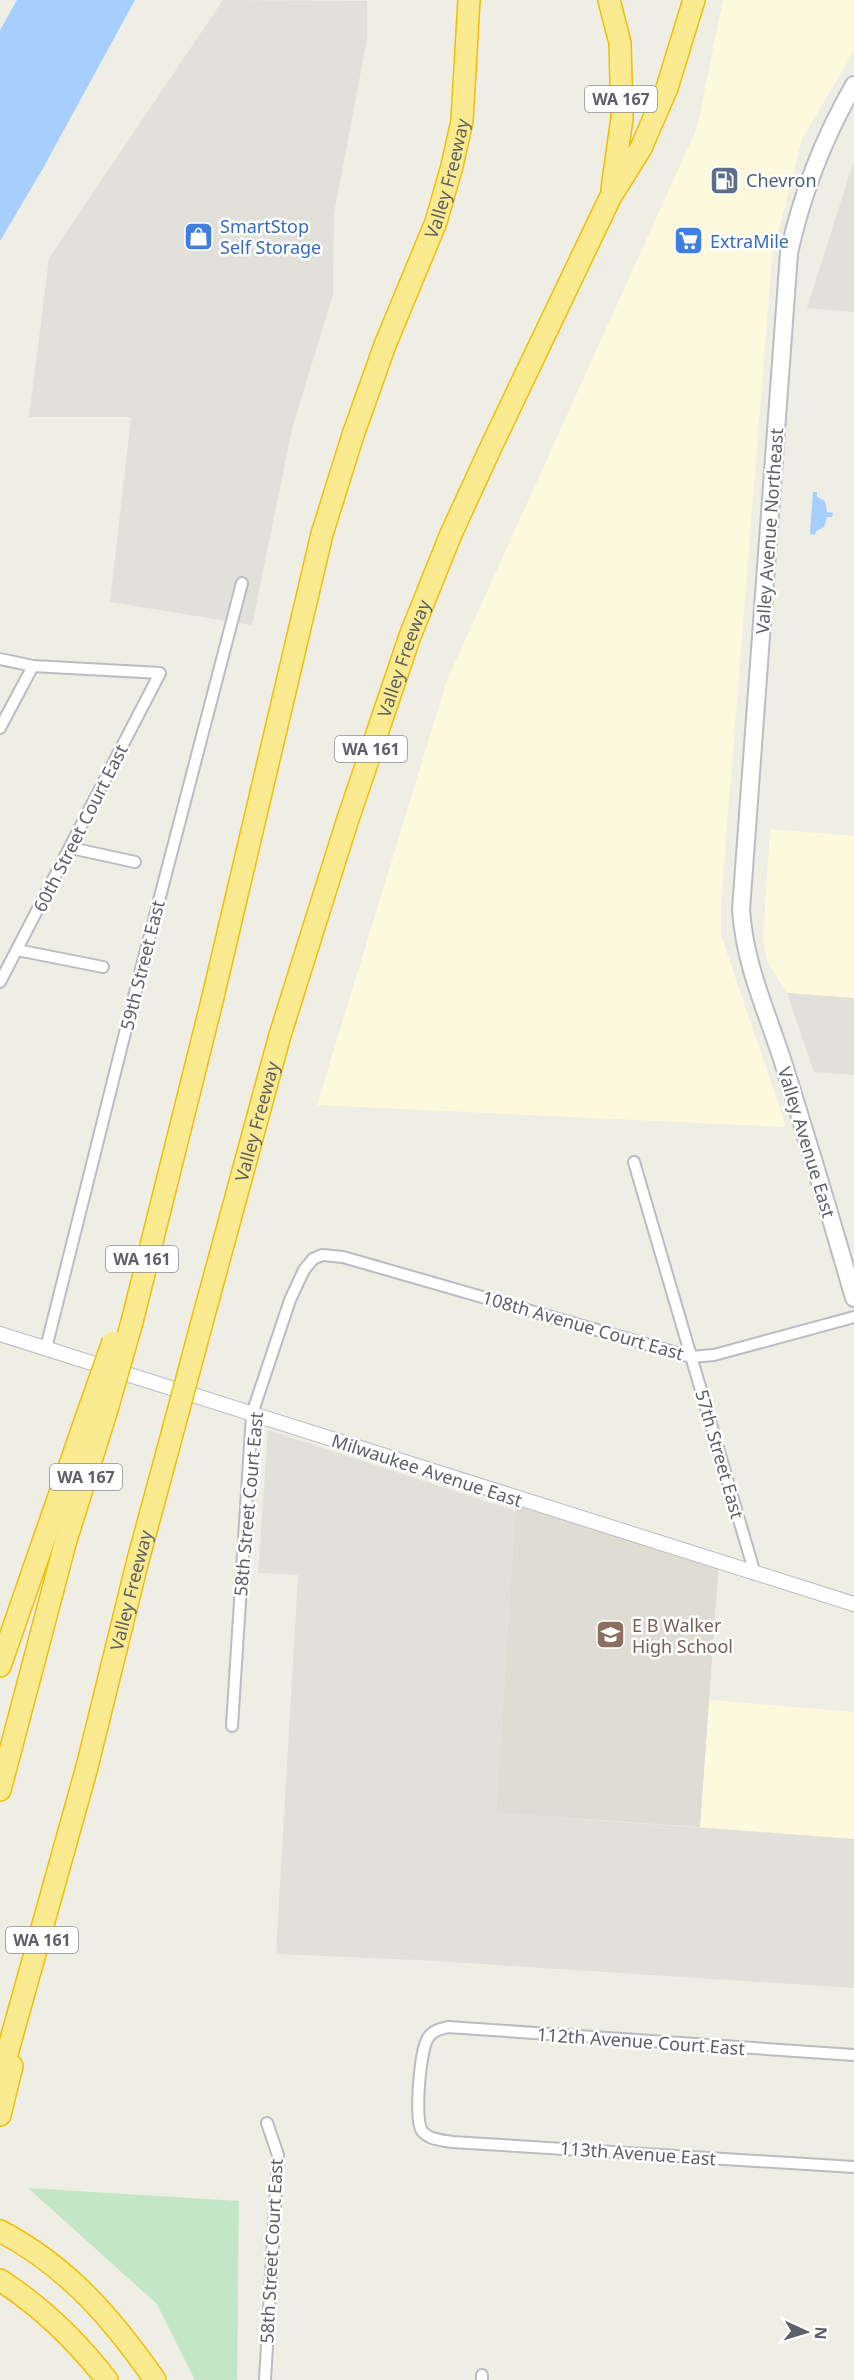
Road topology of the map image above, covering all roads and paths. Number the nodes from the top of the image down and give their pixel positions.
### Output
1 (462, 0) edge
2 (469, 0) edge
3 (609, 0) edge
4 (694, 0) edge
5 (466, 54) junction
6 (854, 86) edge
7 (610, 198) junction
8 (242, 583) dead end
9 (0, 659) edge
10 (33, 666) junction
11 (0, 728) edge
12 (71, 848) junction
13 (135, 862) dead end
14 (16, 950) junction
15 (103, 967) dead end
16 (0, 982) edge
17 (756, 987) joint
18 (634, 1162) dead end
19 (313, 1259) joint
20 (854, 1298) edge
21 (854, 1317) edge
22 (0, 1334) edge
23 (46, 1348) junction
24 (691, 1357) junction
25 (98, 1410) junction
26 (252, 1414) junction
27 (755, 1574) junction
28 (854, 1604) edge
29 (0, 1666) edge
30 (232, 1726) dead end
31 (87, 1767) junction
32 (0, 1790) edge
33 (854, 2055) edge
34 (0, 2079) edge
35 (0, 2115) edge
36 (267, 2123) dead end
37 (424, 2133) joint
38 (854, 2167) edge
39 (0, 2230) edge
40 (9, 2286) edge
41 (106, 2380) edge
42 (155, 2380) edge
43 (265, 2380) edge

1 - 5 highway
2 - 5 highway
3 - 7 highway, WA 167
4 - 7 highway, WA 161
5 - 25 highway, Valley Freeway / WA 167, bridge
6 - 17 main road, Valley Avenue Northeast
7 - 31 highway, Valley Freeway / WA 161, bridge
8 - 23 street, 59th Street East
9 - 10 street
10 - 11 street
10 - 12 street, 60th Street Court East
12 - 13 street
12 - 14 street, 60th Street Court East
14 - 15 street
14 - 16 street, 60th Street Court East
17 - 20 main road, Valley Avenue East
18 - 24 street, 57th Street East
19 - 24 street, 108th Avenue Court East
19 - 26 street, 58th Street Court East
21 - 24 street, 108th Avenue Court East
22 - 23 street, Milwaukee Avenue East
23 - 26 street, Milwaukee Avenue East
24 - 27 street, 57th Street East
25 - 29 highway
25 - 32 highway, Valley Freeway / WA 167
26 - 27 street, Milwaukee Avenue East
26 - 30 street, 58th Street Court East
27 - 28 street, Milwaukee Avenue East
31 - 34 highway, Valley Freeway
31 - 35 highway, WA 161
33 - 37 street, 112th Avenue Court East
36 - 43 street, 58th Street Court East
37 - 38 street, 113th Avenue East
39 - 42 highway
40 - 41 highway

